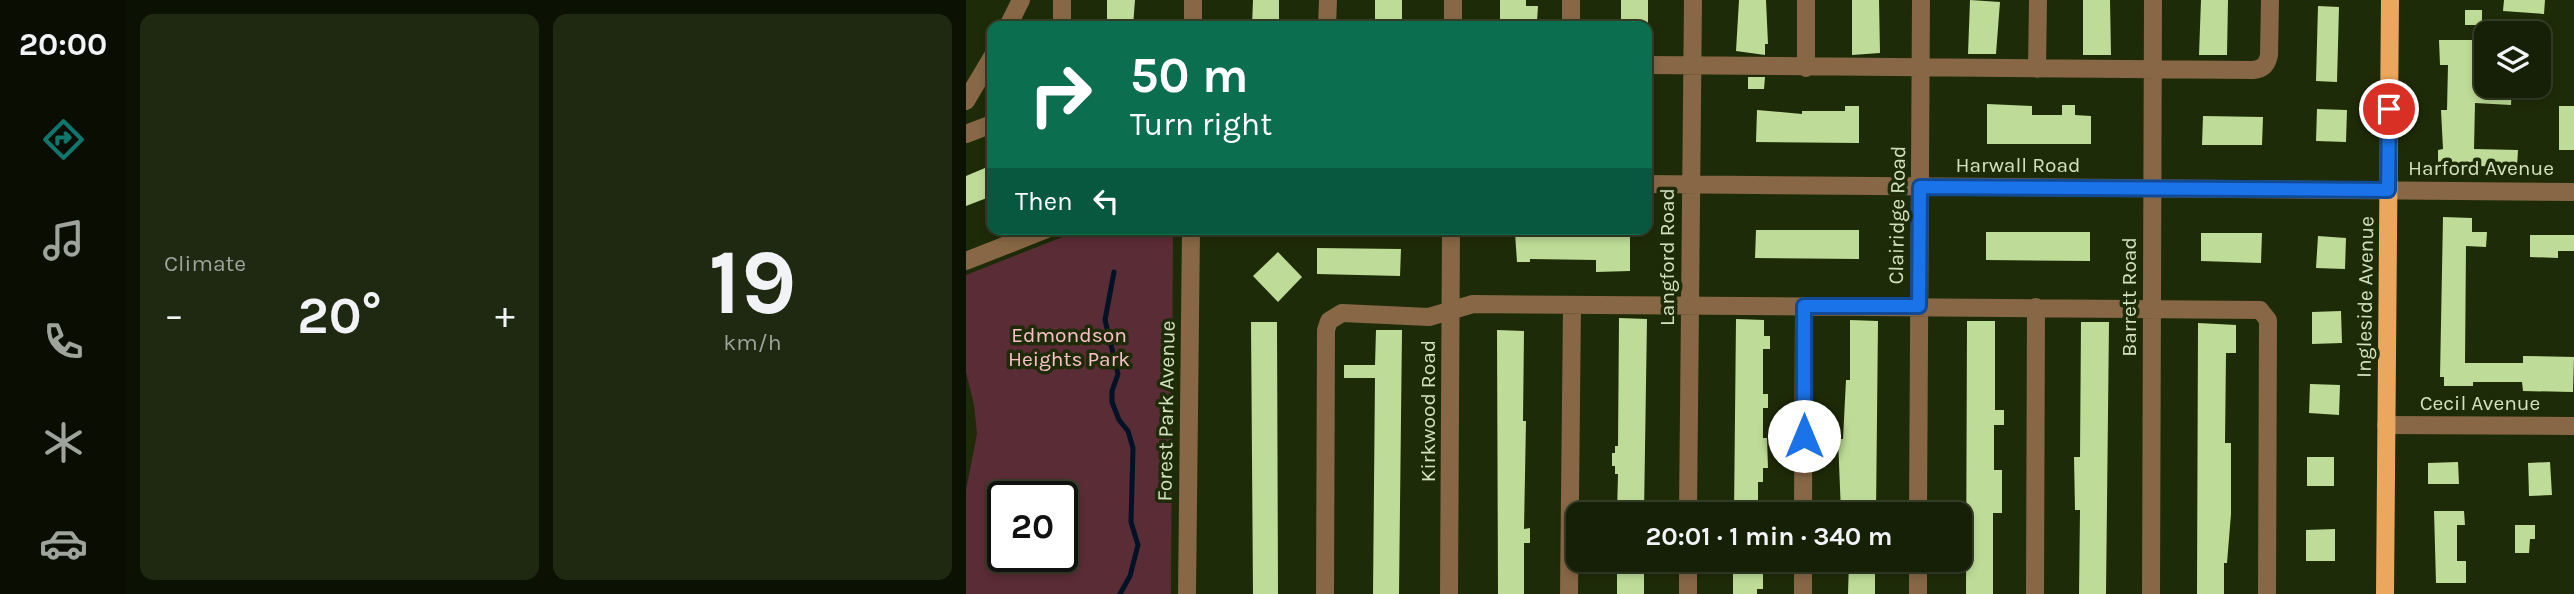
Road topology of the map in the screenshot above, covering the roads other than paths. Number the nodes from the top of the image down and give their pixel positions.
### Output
1 (1021, 0) edge
2 (1062, 0) edge
3 (1193, 0) edge
4 (1328, 0) edge
5 (1453, 0) edge
6 (1571, 0) edge
7 (1693, 0) edge
8 (1806, 0) edge
9 (1922, 0) edge
10 (2038, 0) edge
11 (2153, 0) edge
12 (2270, 0) edge
13 (2390, 0) edge
14 (1010, 21) edge
15 (1062, 21) edge
16 (1193, 21) edge
17 (1327, 21) edge
18 (1453, 21) edge
19 (1571, 21) edge
20 (987, 65) edge
21 (1652, 65) edge
22 (1692, 65) junction
23 (1921, 67) junction
24 (1806, 68) junction
25 (2037, 69) junction
26 (2152, 69) junction
27 (966, 101) edge
28 (987, 126) edge
29 (966, 134) edge
30 (1652, 184) edge
31 (1689, 184) junction
32 (1920, 187) junction
33 (2152, 188) junction
34 (2388, 190) junction
35 (2574, 192) edge
36 (1032, 235) edge
37 (1191, 235) edge
38 (1451, 235) edge
39 (966, 261) edge
40 (1690, 304) junction
41 (1572, 305) junction
42 (1804, 306) junction
43 (1919, 306) junction
44 (2036, 307) junction
45 (2151, 307) junction
46 (1452, 310) junction
47 (2386, 425) junction
48 (2574, 426) edge
49 (1688, 502) edge
50 (1803, 502) edge
51 (1918, 502) edge
52 (1688, 572) edge
53 (1803, 572) edge
54 (1918, 572) edge
55 (1187, 594) edge
56 (1325, 594) edge
57 (1450, 594) edge
58 (1569, 594) edge
59 (1688, 594) edge
60 (1803, 594) edge
61 (1918, 594) edge
62 (2035, 594) edge
63 (2151, 594) edge
64 (2267, 594) edge
65 (2385, 594) edge

1 - 14 street
2 - 15 street
3 - 16 street
4 - 17 street
5 - 18 street
6 - 19 street
7 - 22 street, Langford Road
8 - 24 street
9 - 23 street, Clairidge Road
10 - 25 street
11 - 26 street, Barrett Road
12 - 26 street
13 - 34 main road, Ingleside Avenue
20 - 27 street
21 - 22 street
22 - 24 street
22 - 31 street, Langford Road
23 - 24 street
23 - 25 street
23 - 32 street, Clairidge Road
25 - 26 street
26 - 33 street, Barrett Road
28 - 29 street
30 - 31 street, Harwall Road
31 - 32 street, Harwall Road
31 - 40 street, Langford Road
32 - 33 street, Harwall Road
32 - 43 street, Clairidge Road
33 - 34 street, Harwall Road
33 - 45 street, Barrett Road
34 - 35 street, Harford Avenue
34 - 47 main road, Ingleside Avenue
36 - 39 street
37 - 55 street, Forest Park Avenue
38 - 46 street, Kirkwood Road
40 - 41 street
40 - 42 street
40 - 49 street, Langford Road
41 - 46 street
41 - 58 street
42 - 43 street
42 - 50 street
43 - 44 street
43 - 51 street, Clairidge Road
44 - 45 street
44 - 62 street
45 - 63 street, Barrett Road
45 - 64 street
46 - 56 street
46 - 57 street, Kirkwood Road
47 - 48 street, Cecil Avenue
47 - 65 main road, Ingleside Avenue
52 - 59 street
53 - 60 street
54 - 61 street

